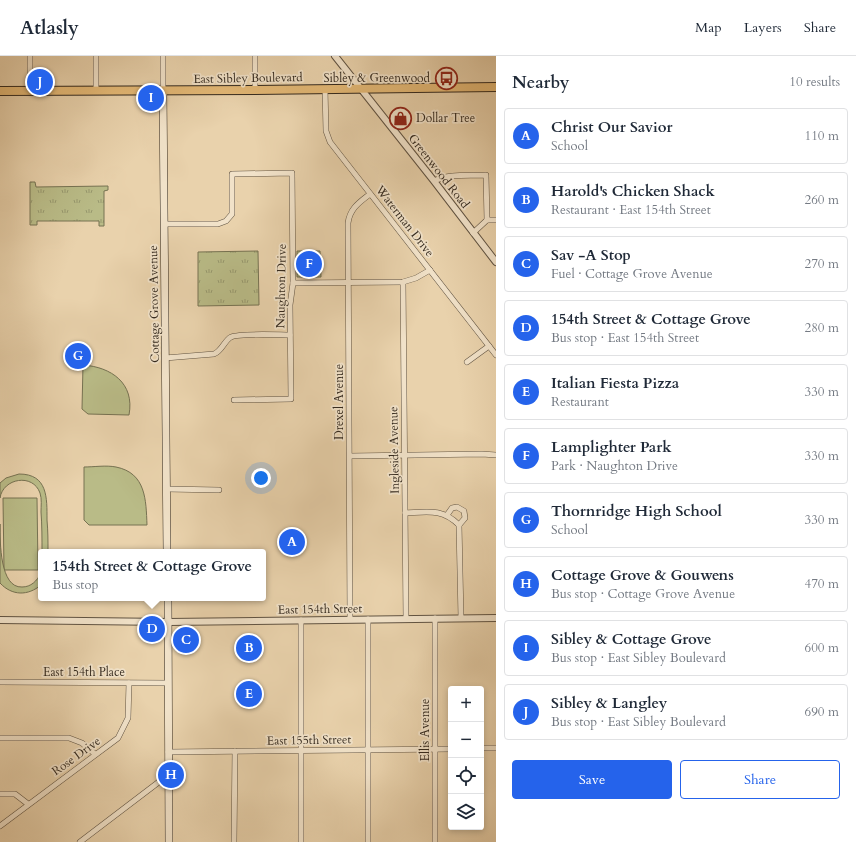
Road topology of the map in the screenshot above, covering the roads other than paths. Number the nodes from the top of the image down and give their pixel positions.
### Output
1 (30, 56) edge
2 (96, 56) edge
3 (163, 56) edge
4 (254, 56) edge
5 (335, 56) edge
6 (496, 87) edge
7 (325, 89) junction
8 (360, 89) junction
9 (254, 90) junction
10 (0, 91) edge
11 (30, 91) junction
12 (96, 91) junction
13 (163, 91) junction
14 (434, 181) junction
15 (370, 194) junction
16 (488, 220) junction
17 (496, 220) edge
18 (164, 224) junction
19 (473, 233) junction
20 (496, 262) edge
21 (430, 270) junction
22 (349, 282) junction
23 (403, 282) junction
24 (293, 283) junction
25 (290, 335) junction
26 (488, 346) junction
27 (496, 355) edge
28 (166, 358) junction
29 (467, 362) dead end
30 (234, 400) dead end
31 (350, 456) junction
32 (404, 456) junction
33 (496, 456) edge
34 (167, 490) junction
35 (219, 490) dead end
36 (405, 512) junction
37 (447, 515) junction
38 (458, 525) junction
39 (167, 549) edge
40 (168, 601) edge
41 (435, 618) junction
42 (461, 618) junction
43 (496, 618) edge
44 (350, 619) junction
45 (368, 619) junction
46 (406, 619) junction
47 (0, 620) edge
48 (301, 620) junction
49 (168, 622) junction
50 (0, 682) edge
51 (129, 682) junction
52 (168, 683) junction
53 (0, 738) edge
54 (484, 748) edge
55 (496, 748) edge
56 (435, 749) junction
57 (448, 749) edge
58 (302, 750) junction
59 (368, 750) junction
60 (235, 751) junction
61 (168, 752) junction
62 (94, 754) junction
63 (168, 775) junction
64 (0, 794) edge
65 (28, 804) junction
66 (0, 826) edge
67 (80, 842) edge
68 (169, 842) edge
69 (234, 842) edge
70 (301, 842) edge
71 (368, 842) edge
72 (435, 842) edge

1 - 11 street
2 - 12 street
3 - 13 street, Cottage Grove Avenue
4 - 9 street
5 - 8 street, Greenwood Road
6 - 8 main road, East Sibley Boulevard
7 - 8 main road, East Sibley Boulevard
7 - 9 main road, East Sibley Boulevard
7 - 15 street, Waterman Drive
8 - 14 street, Greenwood Road
9 - 13 main road, East Sibley Boulevard
10 - 11 main road, East Sibley Boulevard
11 - 12 main road, East Sibley Boulevard
12 - 13 main road, East Sibley Boulevard
13 - 18 main road, Cottage Grove Avenue
14 - 16 street
14 - 19 street, Greenwood Road
15 - 21 street, Waterman Drive
15 - 22 street, Drexel Avenue
16 - 17 street
16 - 19 street
18 - 24 street, Naughton Drive
18 - 28 main road, Cottage Grove Avenue
19 - 20 street, Greenwood Road
21 - 23 street
21 - 26 street, Waterman Drive
22 - 23 street
22 - 24 street
22 - 31 street, Drexel Avenue
23 - 32 street, Ingleside Avenue
24 - 25 street, Naughton Drive
25 - 28 street
25 - 30 street, Naughton Drive
26 - 27 street, Waterman Drive
26 - 29 street
28 - 34 main road, Cottage Grove Avenue
31 - 32 street
31 - 44 street, Drexel Avenue
32 - 33 street
32 - 36 street, Ingleside Avenue
34 - 35 street
34 - 39 main road, Cottage Grove Avenue
36 - 37 street
36 - 46 street, Ingleside Avenue
37 - 38 street
37 - 38 street
38 - 42 street
40 - 49 main road
41 - 42 street, East 154th Street
41 - 46 street, East 154th Street
41 - 56 street, Ellis Avenue
42 - 43 street, East 154th Street
44 - 45 street, East 154th Street
44 - 48 street, East 154th Street
45 - 46 street, East 154th Street
45 - 59 street
47 - 49 street, East 154th Street
48 - 49 street, East 154th Street
48 - 58 street
49 - 52 main road
50 - 51 street, East 154th Place
51 - 52 street, East 154th Place
51 - 62 street, Rose Drive
52 - 61 main road
53 - 62 street
54 - 55 street
56 - 57 street, East 155th Street
56 - 59 street, East 155th Street
56 - 72 street, Ellis Avenue
58 - 59 street, East 155th Street
58 - 60 street, East 155th Street
58 - 70 street
59 - 71 street
60 - 61 street, East 155th Street
60 - 69 street
61 - 63 main road
62 - 65 street, Rose Drive
63 - 67 street
63 - 68 main road
64 - 65 street
65 - 66 street, Rose Drive

